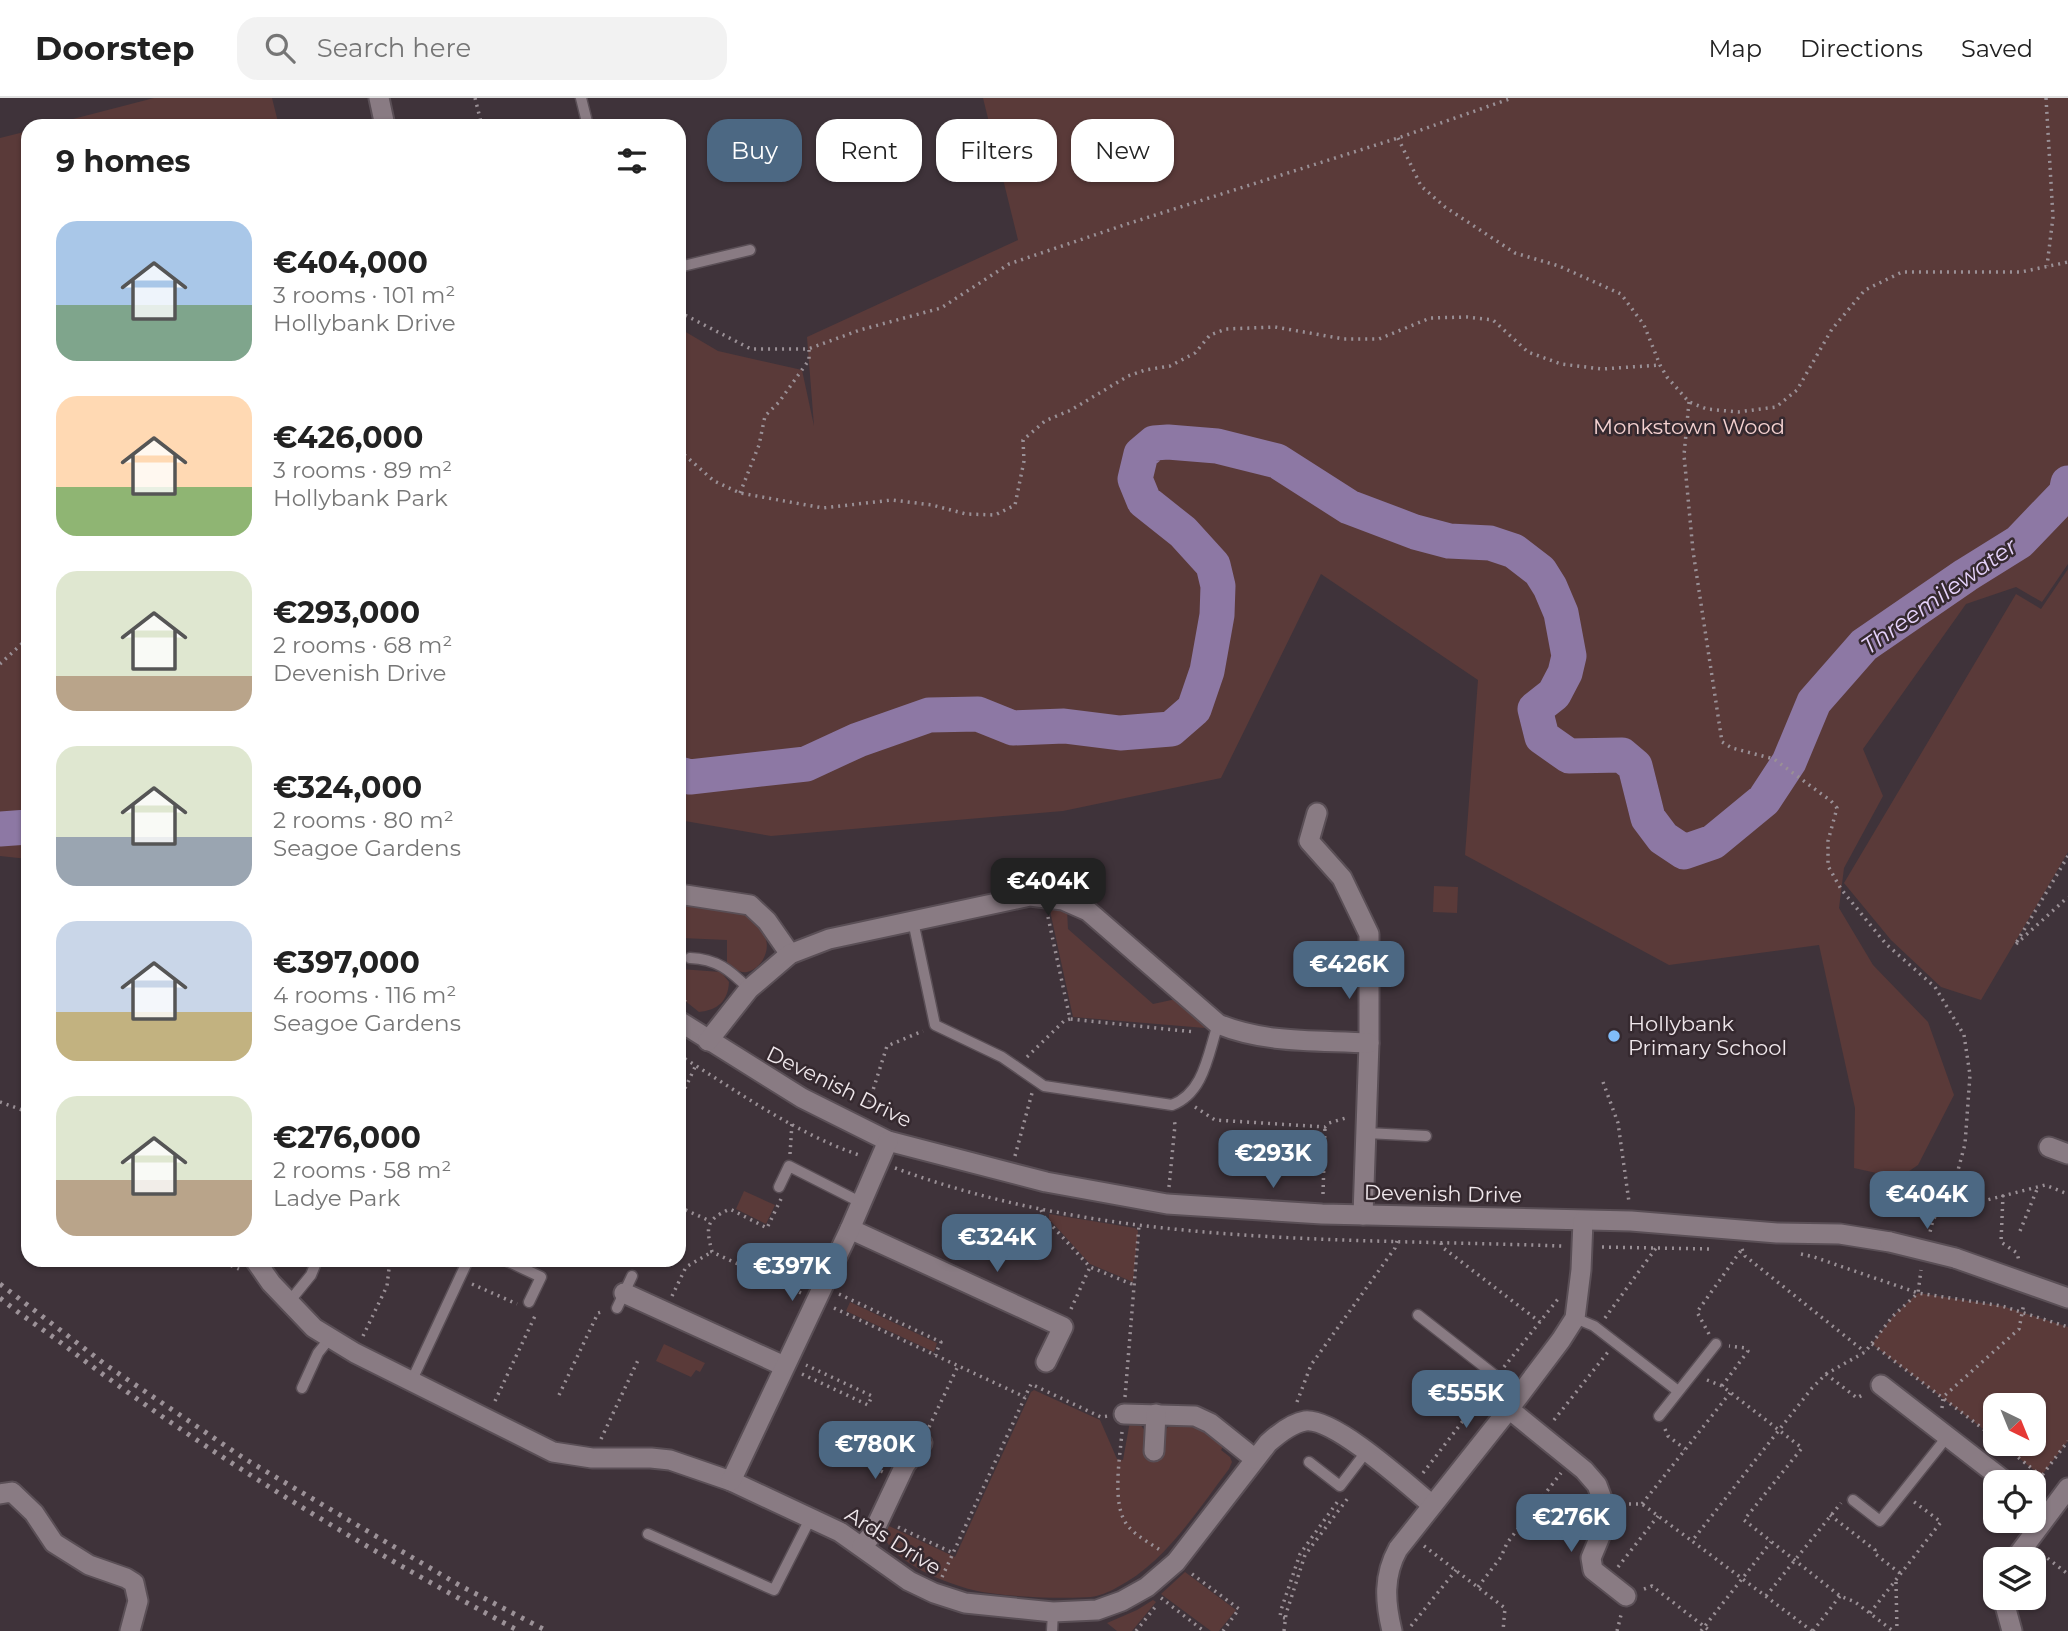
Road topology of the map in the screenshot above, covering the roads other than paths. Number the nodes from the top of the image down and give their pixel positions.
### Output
1 (379, 98) edge
2 (581, 98) edge
3 (384, 119) edge
4 (586, 119) edge
5 (750, 250) dead end
6 (686, 265) edge
7 (1317, 813) dead end
8 (686, 895) edge
9 (914, 921) junction
10 (790, 954) junction
11 (690, 958) dead end
12 (749, 989) junction
13 (686, 1026) edge
14 (1217, 1029) junction
15 (708, 1041) junction
16 (1369, 1042) junction
17 (1366, 1133) junction
18 (1426, 1136) dead end
19 (888, 1141) junction
20 (779, 1187) road end
21 (862, 1203) junction
22 (1363, 1215) junction
23 (1583, 1221) junction
24 (850, 1229) junction
25 (260, 1267) edge
26 (314, 1267) edge
27 (464, 1267) edge
28 (520, 1267) edge
29 (624, 1292) road end
30 (2068, 1298) edge
31 (289, 1302) junction
32 (529, 1302) road end
33 (1418, 1315) dead end
34 (1574, 1318) junction
35 (330, 1338) junction
36 (1716, 1344) road end
37 (786, 1361) junction
38 (1046, 1362) dead end
39 (412, 1380) junction
40 (1881, 1385) road end
41 (302, 1388) dead end
42 (1678, 1391) junction
43 (1514, 1402) junction
44 (1124, 1414) road end
45 (1156, 1414) junction
46 (1659, 1416) road end
47 (1943, 1434) junction
48 (922, 1443) road end
49 (1154, 1451) dead end
50 (1366, 1452) junction
51 (1255, 1459) junction
52 (1309, 1462) dead end
53 (1990, 1470) edge
54 (731, 1480) junction
55 (2068, 1488) edge
56 (0, 1494) edge
57 (1853, 1500) road end
58 (1432, 1505) junction
59 (2046, 1505) edge
60 (810, 1519) junction
61 (648, 1534) dead end
62 (862, 1546) junction
63 (1626, 1596) road end
64 (2006, 1610) edge
65 (1052, 1622) edge
66 (130, 1631) edge
67 (1392, 1631) edge
68 (2012, 1631) edge

1 - 3 street
2 - 4 lane
5 - 6 lane
7 - 16 street
8 - 10 street
9 - 10 street
9 - 14 street
9 - 14 lane
10 - 12 street
11 - 12 lane
12 - 15 street
13 - 15 street, Devenish Drive
14 - 16 street
15 - 19 street, Devenish Drive
16 - 17 street
17 - 18 lane
17 - 22 street
19 - 21 street
19 - 22 street, Devenish Drive
20 - 21 lane
21 - 24 street
22 - 23 street, Devenish Drive
23 - 30 street, Devenish Drive, bridge
23 - 34 street
24 - 37 street
24 - 38 street
25 - 31 street, Ards Drive
26 - 31 lane
27 - 39 lane
28 - 32 lane
29 - 37 street
31 - 35 street, Ards Drive
33 - 43 lane
34 - 42 lane
34 - 43 street
35 - 39 street, Ards Drive
35 - 41 lane
36 - 42 lane
37 - 54 street
39 - 54 street, Ards Drive
40 - 47 street
42 - 46 lane
43 - 58 street
43 - 63 street
44 - 45 street
45 - 49 street
45 - 51 street
47 - 53 street
47 - 57 lane
48 - 62 street
50 - 51 street, Ards Drive
50 - 52 lane
50 - 58 street
51 - 65 street, Ards Drive
54 - 60 street, Ards Drive
55 - 59 street
56 - 66 street
58 - 67 street
60 - 61 lane
60 - 62 street, Ards Drive
62 - 65 street, Ards Drive
64 - 68 street

